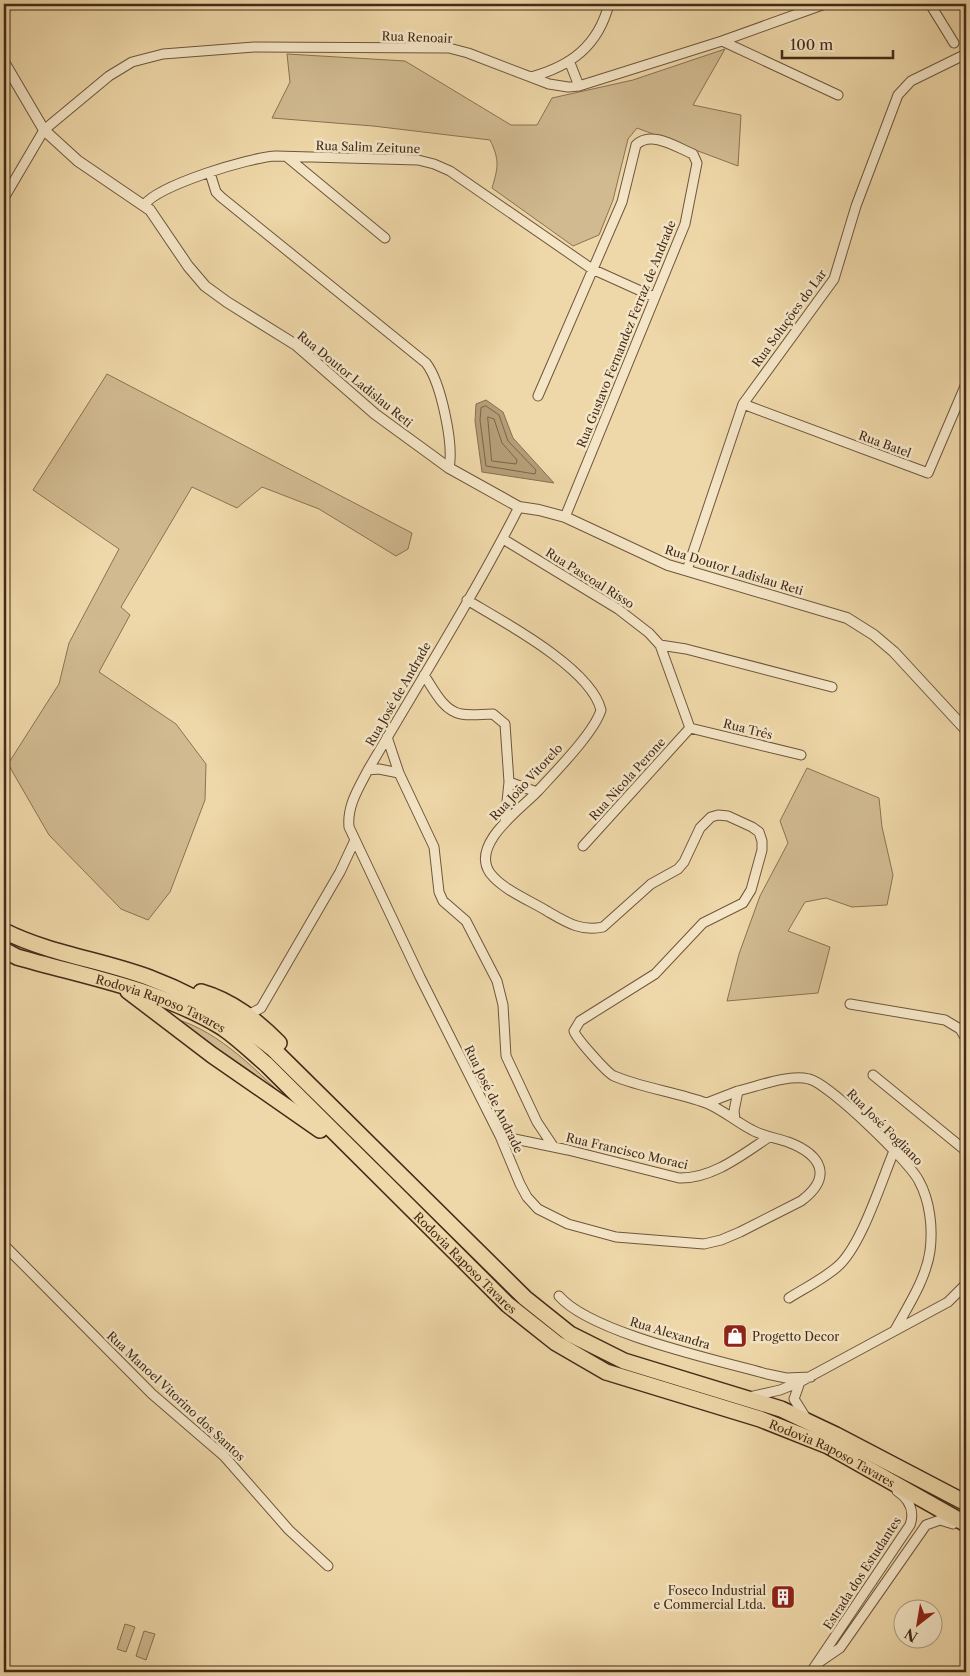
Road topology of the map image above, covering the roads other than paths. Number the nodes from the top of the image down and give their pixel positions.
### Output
1 (609, 4) edge
2 (825, 4) edge
3 (930, 4) edge
4 (722, 41) junction
5 (954, 43) dead end
6 (966, 54) edge
7 (4, 62) edge
8 (570, 63) junction
9 (531, 77) junction
10 (579, 86) junction
11 (838, 95) dead end
12 (44, 130) junction
13 (287, 157) junction
14 (210, 174) junction
15 (4, 198) edge
16 (144, 205) junction
17 (385, 238) dead end
18 (592, 270) junction
19 (654, 297) junction
20 (966, 384) edge
21 (538, 396) dead end
22 (743, 404) junction
23 (449, 468) junction
24 (519, 507) junction
25 (565, 517) junction
26 (503, 539) junction
27 (687, 570) junction
28 (467, 600) junction
29 (660, 645) junction
30 (424, 675) junction
31 (832, 687) dead end
32 (690, 728) junction
33 (966, 730) edge
34 (387, 737) junction
35 (800, 755) dead end
36 (368, 770) junction
37 (399, 773) junction
38 (509, 782) junction
39 (537, 792) junction
40 (505, 822) junction
41 (354, 842) junction
42 (583, 846) dead end
43 (4, 932) edge
44 (4, 950) edge
45 (149, 978) junction
46 (124, 987) junction
47 (850, 1004) dead end
48 (254, 1012) junction
49 (966, 1039) edge
50 (611, 1075) joint
51 (873, 1075) dead end
52 (738, 1091) junction
53 (707, 1103) junction
54 (735, 1119) junction
55 (345, 1120) junction
56 (500, 1136) junction
57 (768, 1137) junction
58 (553, 1146) junction
59 (894, 1151) junction
60 (966, 1151) edge
61 (362, 1160) junction
62 (4, 1245) edge
63 (966, 1284) edge
64 (559, 1296) dead end
65 (789, 1298) dead end
66 (895, 1330) junction
67 (811, 1376) junction
68 (800, 1382) junction
69 (747, 1397) junction
70 (810, 1422) junction
71 (828, 1446) junction
72 (966, 1503) edge
73 (966, 1524) edge
74 (966, 1530) edge
75 (328, 1566) dead end
76 (836, 1635) junction
77 (845, 1642) junction
78 (817, 1663) junction
79 (811, 1672) edge

1 - 8 street
2 - 4 street, Rua Renoair
3 - 5 street
4 - 10 street, Rua Renoair
4 - 11 street
6 - 22 street, Rua Soluções do Lar
7 - 12 street, Rua Doutor Ladislau Reti
8 - 9 street
8 - 10 street
9 - 10 street, Rua Renoair
9 - 12 street, Rua Renoair
12 - 15 street, Rua Renoair
12 - 16 street, Rua Doutor Ladislau Reti
13 - 14 street, Rua Salim Zeitune
13 - 17 street
13 - 18 street, Rua Salim Zeitune
14 - 16 street, Rua Salim Zeitune
14 - 23 street
16 - 23 street, Rua Doutor Ladislau Reti
18 - 19 street, Rua Salim Zeitune
18 - 19 street, Rua Gustavo Fernandez Ferraz de Andrade
18 - 21 street
19 - 25 street, Rua Gustavo Fernandez Ferraz de Andrade
20 - 22 street, Rua Batel
22 - 27 street, Rua Soluções do Lar
23 - 24 street, Rua Doutor Ladislau Reti
24 - 25 street, Rua Doutor Ladislau Reti
24 - 26 street, Rua José de Andrade
25 - 27 street, Rua Doutor Ladislau Reti
26 - 28 street, Rua José de Andrade
26 - 29 street, Rua Pascoal Risso
27 - 33 street, Rua Doutor Ladislau Reti
28 - 30 street, Rua José de Andrade
28 - 39 street, Rua João Vitorelo
29 - 31 street
29 - 32 street, Rua Pascoal Risso
30 - 34 street, Rua José de Andrade
30 - 38 street
32 - 35 street, Rua Três
32 - 42 street, Rua Nicola Perone
34 - 36 street, Rua José de Andrade
34 - 37 street
36 - 37 street
36 - 41 street, Rua José de Andrade
37 - 58 street
38 - 39 street
38 - 40 street
39 - 40 street, Rua João Vitorelo
40 - 50 street, Rua João Vitorelo
41 - 48 street
41 - 56 street, Rua José de Andrade
43 - 45 highway, Rodovia Raposo Tavares
44 - 46 highway, Rodovia Raposo Tavares
45 - 48 highway
45 - 55 highway, Rodovia Raposo Tavares
46 - 61 highway
46 - 61 highway, Rodovia Raposo Tavares
47 - 49 street
48 - 55 highway
50 - 53 street, Rua José de Andrade
51 - 60 street
52 - 53 street, Rua José Fogliano
52 - 54 street
52 - 59 street, Rua José Fogliano
53 - 54 street, Rua José de Andrade
54 - 57 street, Rua José de Andrade
55 - 69 highway, Rodovia Raposo Tavares
56 - 57 street, Rua José de Andrade
56 - 58 street, Rua Francisco Moraci
57 - 58 street, Rua Francisco Moraci
59 - 65 street
59 - 66 street, Rua José Fogliano
61 - 71 highway, Rodovia Raposo Tavares
62 - 75 street, Rua Manoel Vitorino dos Santos
63 - 66 street
64 - 67 street, Rua Alexandra
66 - 67 street
67 - 68 street
68 - 69 street
68 - 70 street
69 - 70 highway, Rodovia Raposo Tavares
70 - 72 highway, Rodovia Raposo Tavares
71 - 73 highway, Rodovia Raposo Tavares
71 - 76 street, Estrada dos Estudantes
74 - 77 street, Estrada dos Estudantes
76 - 77 street
76 - 78 street, Estrada dos Estudantes
77 - 78 street, Estrada dos Estudantes
78 - 79 street, Estrada dos Estudantes

